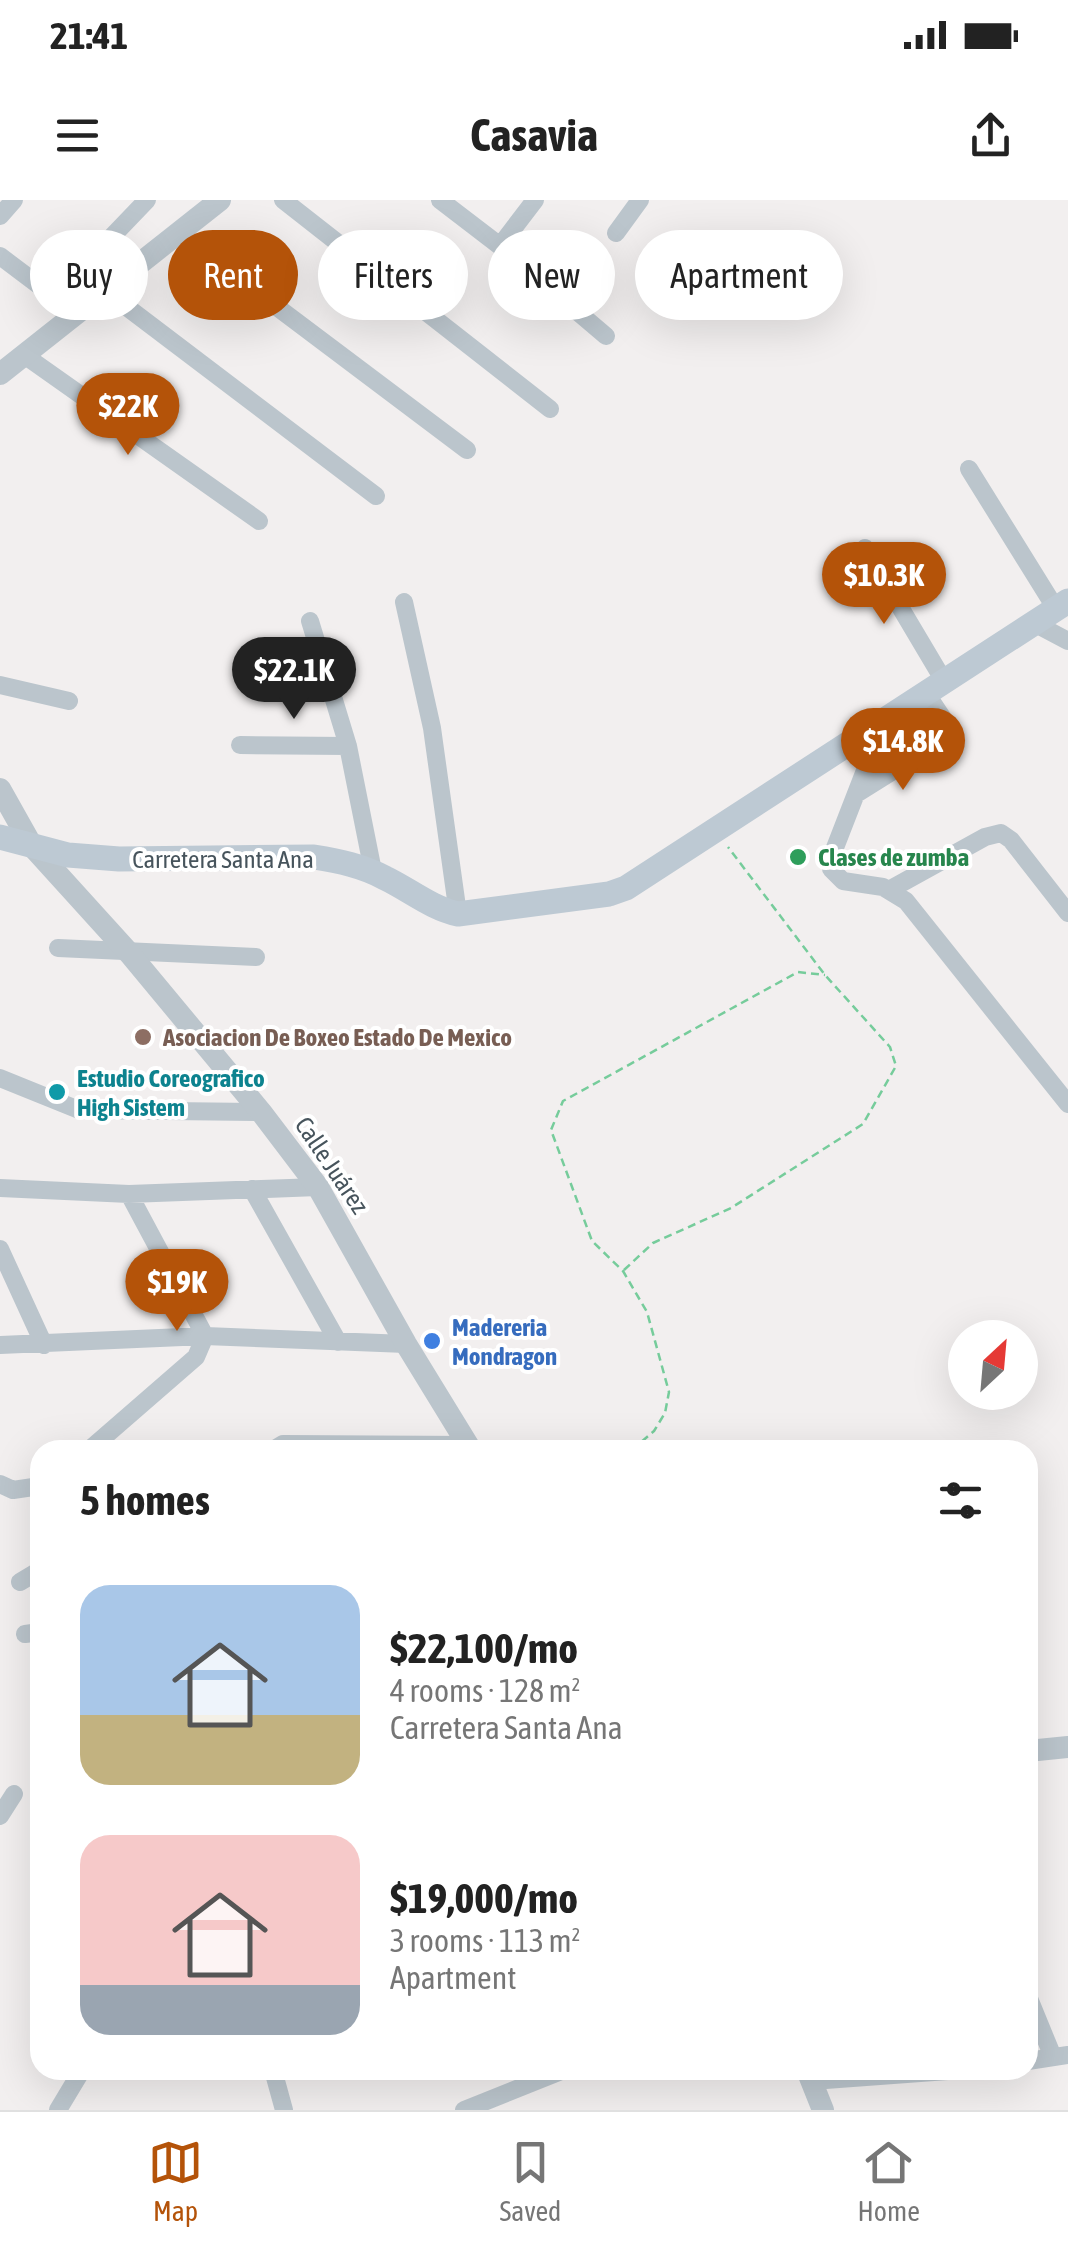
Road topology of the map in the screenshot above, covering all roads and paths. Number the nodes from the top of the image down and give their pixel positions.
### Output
1 (14, 200) edge
2 (147, 200) edge
3 (220, 200) edge
4 (283, 200) edge
5 (440, 200) edge
6 (534, 200) edge
7 (640, 200) edge
8 (0, 216) edge
9 (118, 230) edge
10 (185, 230) edge
11 (512, 230) edge
12 (616, 233) dead end
13 (488, 237) edge
14 (168, 244) edge
15 (0, 256) edge
16 (148, 259) edge
17 (30, 278) edge
18 (69, 320) edge
19 (144, 320) edge
20 (294, 320) edge
21 (587, 320) edge
22 (606, 336) dead end
23 (24, 355) junction
24 (0, 373) edge
25 (550, 409) dead end
26 (467, 450) dead end
27 (969, 469) dead end
28 (376, 496) dead end
29 (259, 521) dead end
30 (865, 548) dead end
31 (404, 602) dead end
32 (1053, 611) edge
33 (310, 621) dead end
34 (1068, 641) edge
35 (0, 685) edge
36 (935, 687) junction
37 (69, 702) dead end
38 (883, 724) junction
39 (954, 735) dead end
40 (240, 745) dead end
41 (348, 746) junction
42 (926, 750) dead end
43 (0, 789) edge
44 (856, 794) junction
45 (716, 830) junction
46 (0, 837) edge
47 (32, 846) junction
48 (373, 872) junction
49 (889, 890) junction
50 (1068, 913) edge
51 (458, 914) junction
52 (58, 948) dead end
53 (130, 953) junction
54 (256, 957) dead end
55 (825, 975) junction
56 (0, 1078) edge
57 (1068, 1104) edge
58 (261, 1112) junction
59 (318, 1187) junction
60 (0, 1188) edge
61 (252, 1189) junction
62 (129, 1194) junction
63 (0, 1249) edge
64 (622, 1271) junction
65 (205, 1336) junction
66 (338, 1342) junction
67 (406, 1344) junction
68 (44, 1345) junction
69 (0, 1346) edge
70 (100, 1440) edge
71 (466, 1440) edge
72 (644, 1440) edge
73 (0, 1484) edge
74 (30, 1487) edge
75 (30, 1576) edge
76 (20, 1582) dead end
77 (1038, 1752) edge
78 (1066, 1754) edge
79 (14, 1794) dead end
80 (0, 1816) edge
81 (1038, 2014) edge
82 (1061, 2056) edge
83 (76, 2080) edge
84 (280, 2080) edge
85 (539, 2080) edge
86 (812, 2080) edge
87 (58, 2110) edge
88 (284, 2110) edge
89 (464, 2110) edge
90 (823, 2110) edge

1 - 8 street
2 - 9 street
3 - 10 street
4 - 25 street
5 - 13 street
6 - 11 street
7 - 12 street
14 - 16 street
15 - 17 street
18 - 23 street
19 - 28 street
20 - 26 street
21 - 22 street
23 - 24 street
23 - 29 street
27 - 32 street
30 - 36 street
31 - 51 street
32 - 34 street
32 - 36 main road
33 - 41 street
35 - 37 street
36 - 38 main road
36 - 39 street
38 - 44 street
38 - 45 main road
40 - 41 street
41 - 48 street
42 - 44 street
43 - 47 street, Calle Juárez
44 - 49 street
45 - 51 main road
45 - 55 path
46 - 47 main road, Carretera Santa Ana
47 - 48 main road, Carretera Santa Ana
47 - 53 street, Calle Juárez
48 - 51 main road, Carretera Santa Ana
49 - 50 street
49 - 57 street
52 - 53 street
53 - 54 street
53 - 58 street, Calle Juárez
55 - 64 path
55 - 64 path
56 - 58 street
58 - 59 street, Calle Juárez
59 - 61 street
59 - 67 street, Calle Juárez
60 - 62 street
61 - 62 street
61 - 66 street
62 - 65 street
63 - 68 street
64 - 72 path
65 - 66 street
65 - 68 street
65 - 70 street
66 - 67 street
67 - 71 street, Calle Juárez
68 - 69 street
73 - 74 street
75 - 76 street
77 - 78 street
79 - 80 street
81 - 82 street
83 - 87 street
84 - 88 street
85 - 89 street
86 - 90 street

